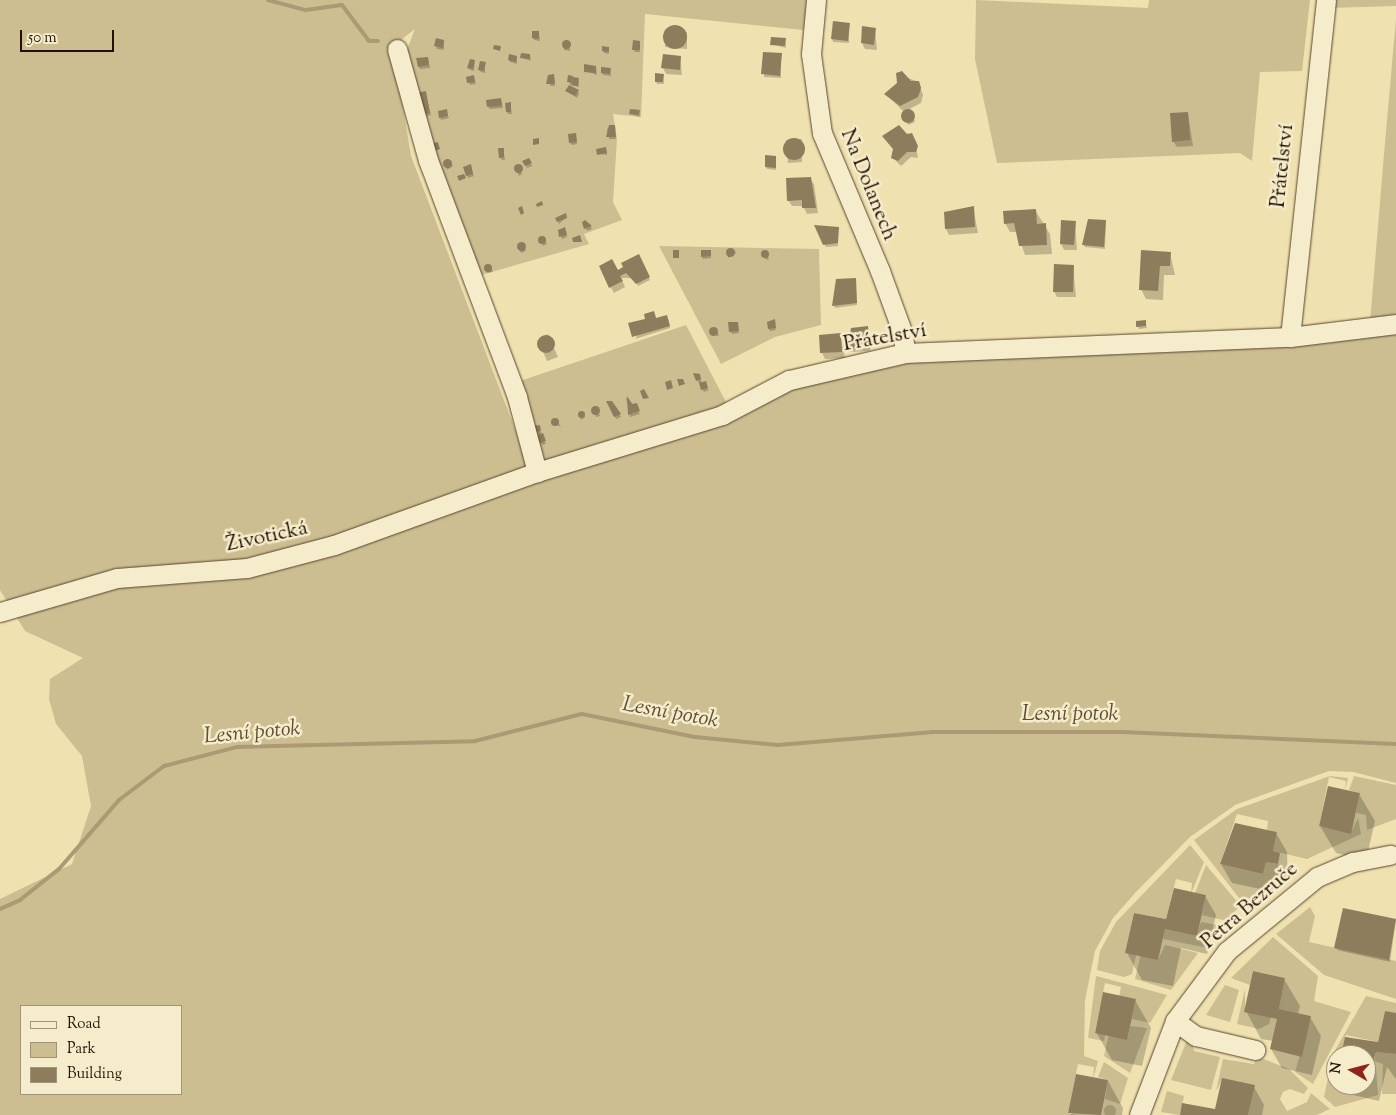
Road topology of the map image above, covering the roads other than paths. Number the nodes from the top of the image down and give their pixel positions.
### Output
1 (816, 0) edge
2 (1326, 0) edge
3 (397, 49) dead end
4 (1396, 324) edge
5 (1290, 337) junction
6 (905, 353) junction
7 (536, 472) junction
8 (3, 605) edge
9 (1390, 855) dead end
10 (1175, 1021) junction
11 (1255, 1050) dead end
12 (1139, 1115) edge

1 - 6 street, Na Dolanech
2 - 5 street, Přátelství
3 - 7 street
4 - 5 street, Přátelství
5 - 6 street, Přátelství
6 - 7 street, Přátelství
7 - 8 street, Životická
9 - 10 street, Petra Bezruče
10 - 11 street
10 - 12 street, Petra Bezruče

